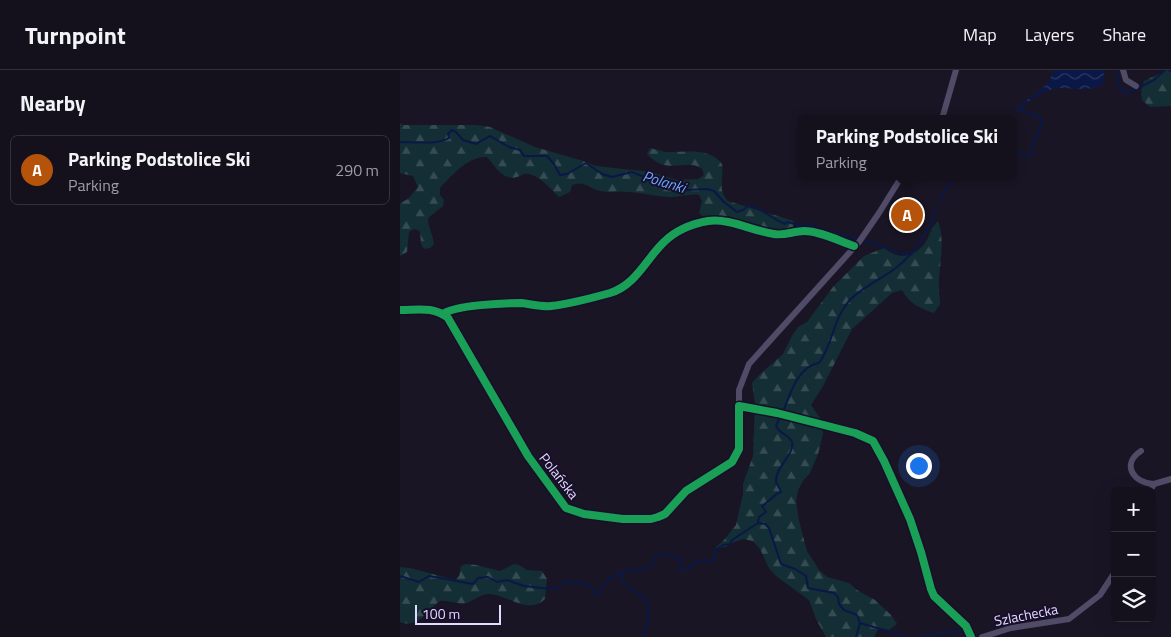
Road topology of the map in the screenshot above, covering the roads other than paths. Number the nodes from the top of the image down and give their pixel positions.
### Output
1 (956, 70) edge
2 (1123, 70) edge
3 (1136, 86) dead end
4 (943, 115) edge
5 (900, 180) edge
6 (854, 246) junction
7 (400, 310) edge
8 (443, 314) junction
9 (739, 406) junction
10 (1141, 450) dead end
11 (1171, 479) edge
12 (1154, 484) junction
13 (1152, 487) edge
14 (1112, 577) edge
15 (971, 637) edge
16 (982, 637) edge

1 - 4 street
2 - 3 street
5 - 6 street, Polańska
6 - 8 street
6 - 9 street, Polańska
7 - 8 street
8 - 9 street, Polańska
9 - 15 street
10 - 12 street
11 - 12 street
12 - 13 street
14 - 16 street, Szlachecka

